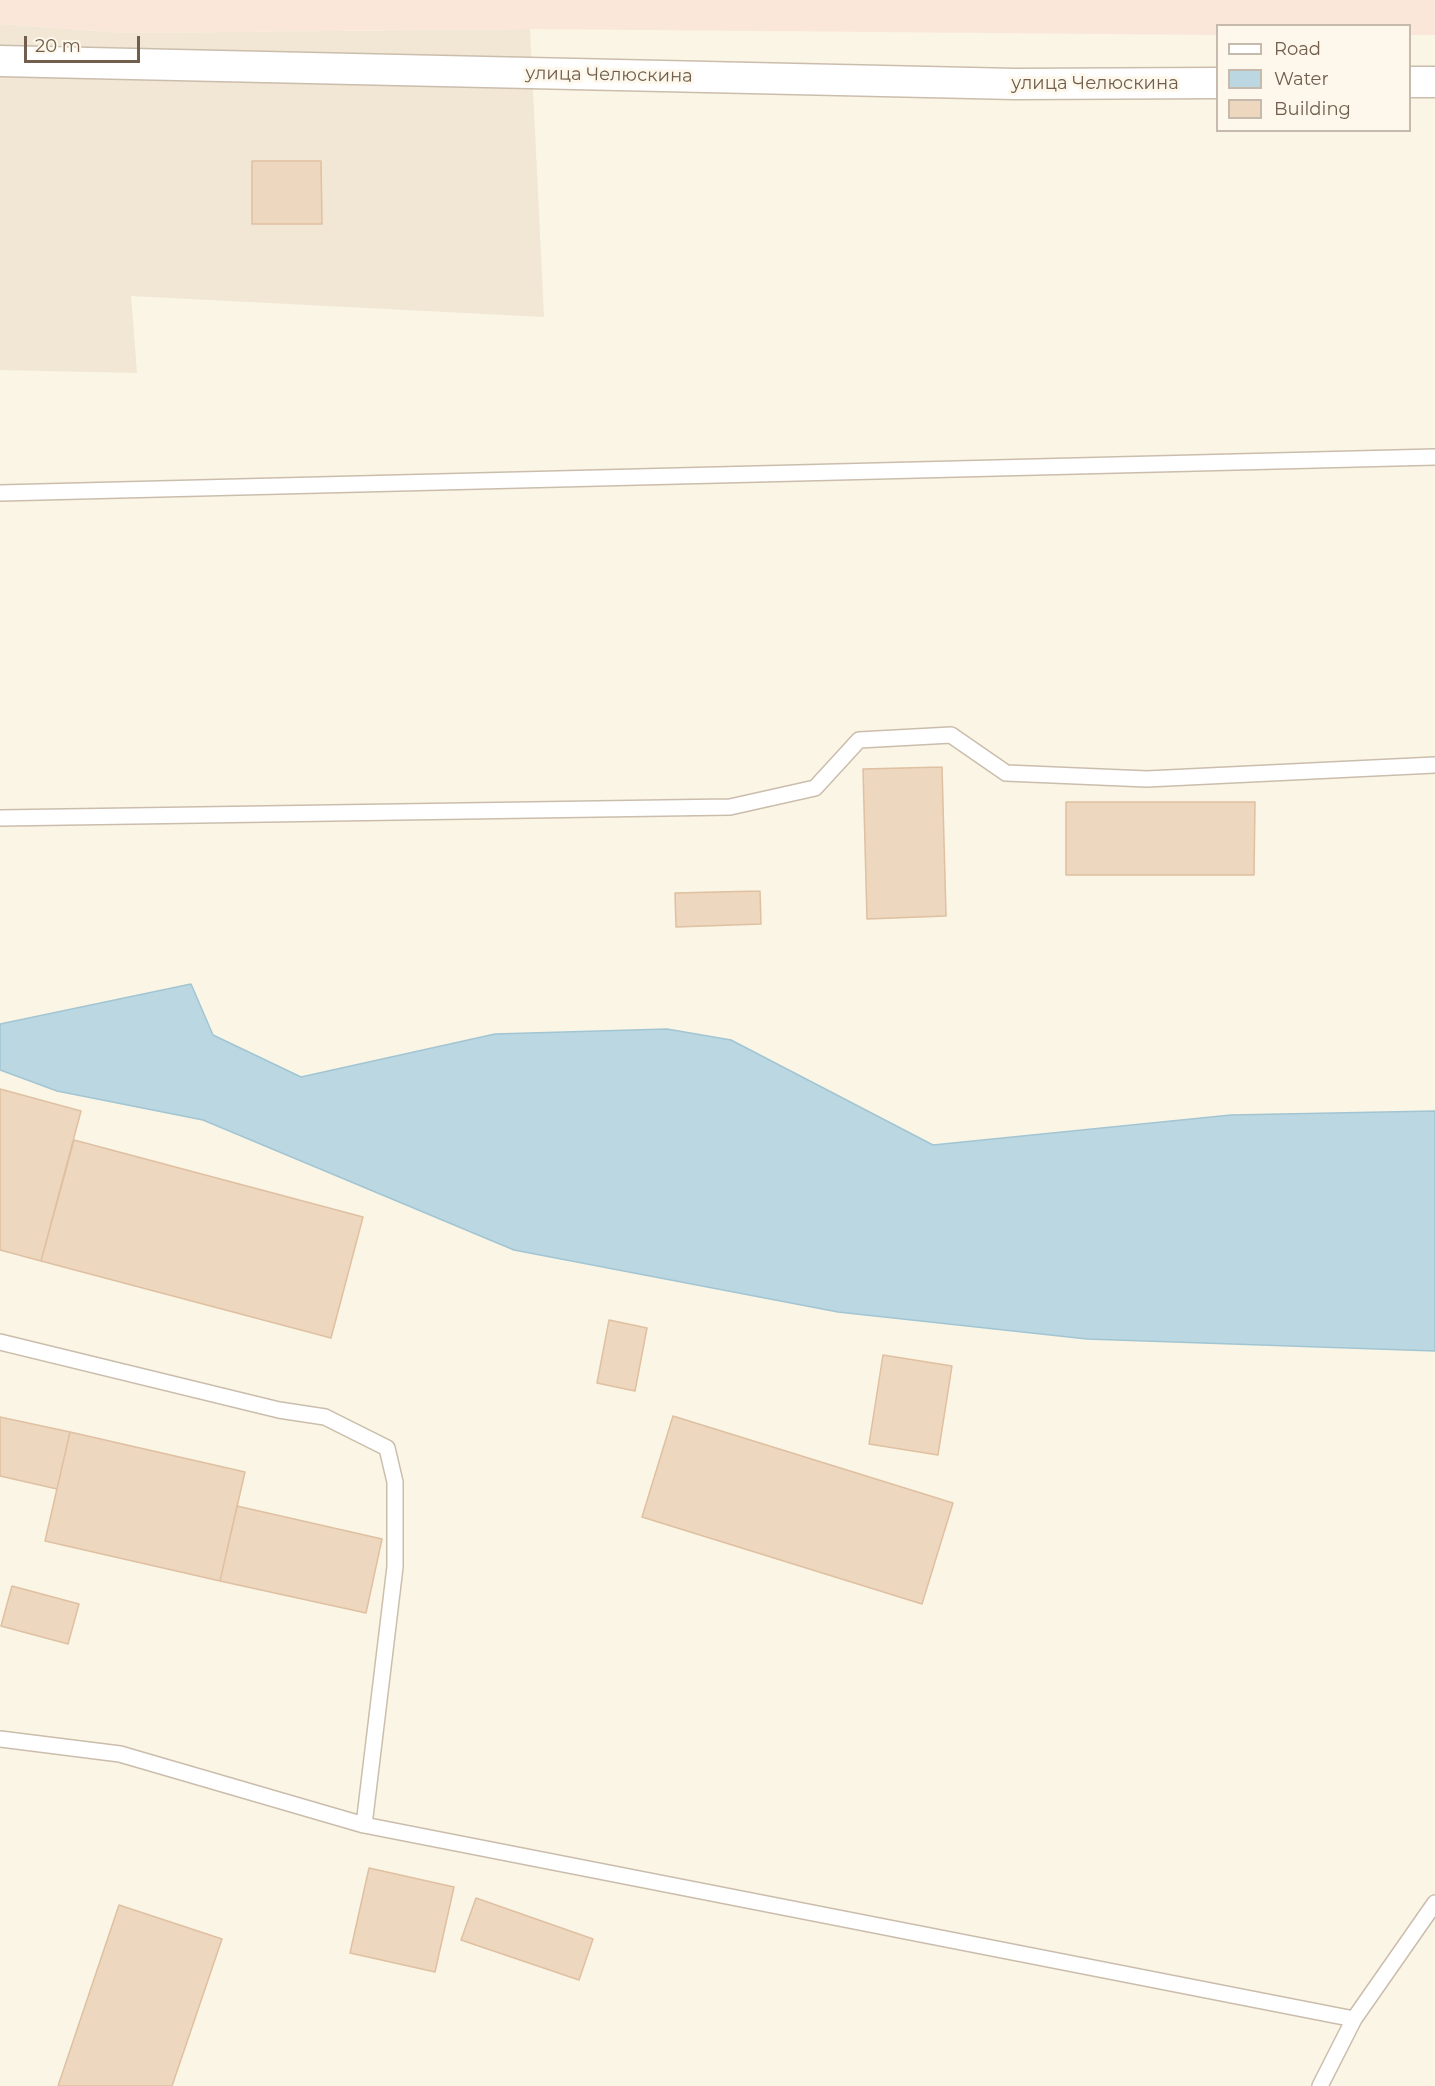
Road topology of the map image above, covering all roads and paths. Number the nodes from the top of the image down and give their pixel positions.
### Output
1 (0, 61) edge
2 (1411, 82) edge
3 (1435, 82) edge
4 (1216, 83) edge
5 (1435, 457) edge
6 (0, 493) edge
7 (1435, 765) edge
8 (0, 818) edge
9 (0, 1342) edge
10 (0, 1739) edge
11 (364, 1825) junction
12 (1435, 1903) edge
13 (1354, 2019) junction
14 (1320, 2086) edge

1 - 4 street, улица Челюскина
2 - 3 street
5 - 6 lane
7 - 8 lane
9 - 11 lane
10 - 11 lane
11 - 13 lane
12 - 13 lane
13 - 14 lane

